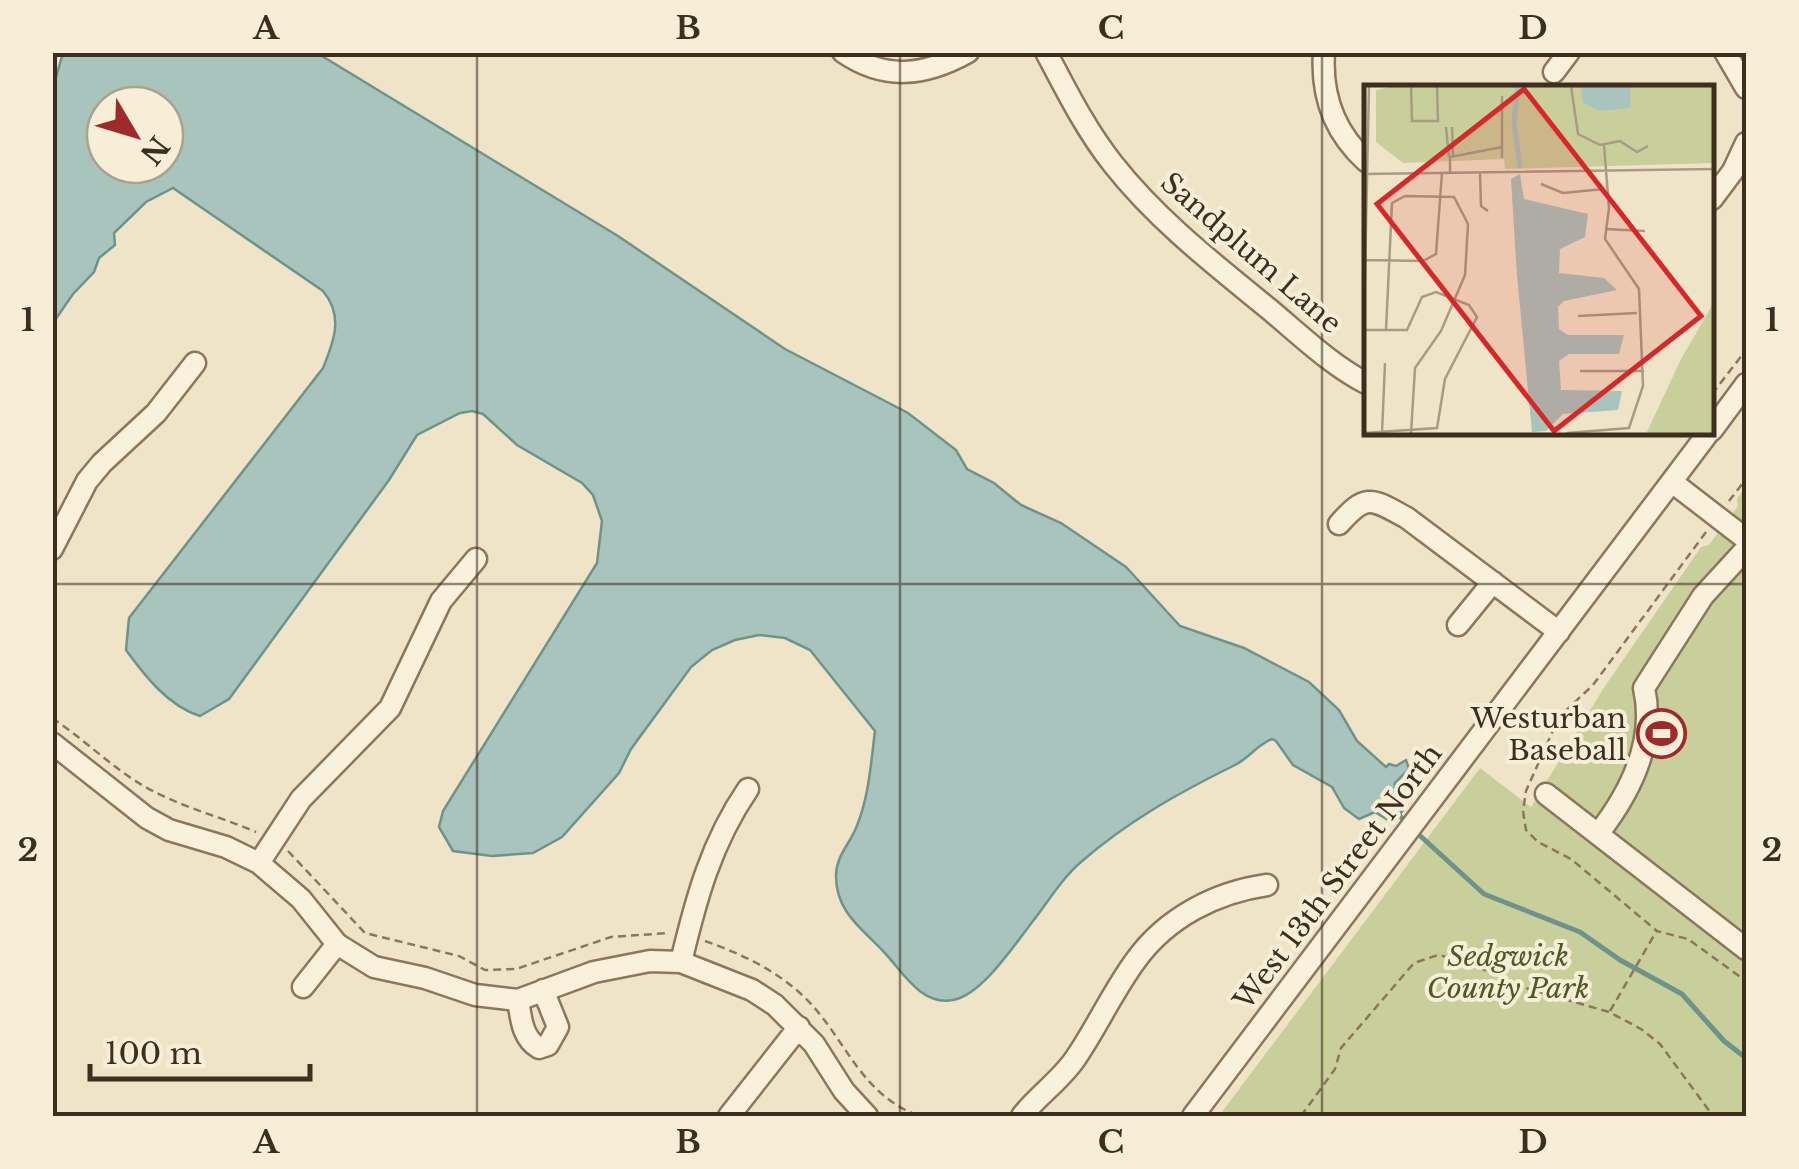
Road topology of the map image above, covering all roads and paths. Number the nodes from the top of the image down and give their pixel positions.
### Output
1 (842, 52) edge
2 (968, 52) edge
3 (1046, 52) edge
4 (1570, 52) edge
5 (1726, 52) edge
6 (1324, 56) edge
7 (1554, 72) dead end
8 (1746, 88) edge
9 (1746, 143) edge
10 (1364, 159) edge
11 (1714, 196) edge
12 (1746, 350) edge
13 (196, 363) dead end
14 (1364, 382) edge
15 (1746, 384) edge
16 (1714, 391) edge
17 (1714, 422) edge
18 (1703, 435) edge
19 (1672, 482) junction
20 (1339, 524) dead end
21 (52, 549) edge
22 (1745, 551) edge
23 (476, 559) dead end
24 (1492, 582) junction
25 (1458, 625) dead end
26 (1559, 632) junction
27 (52, 718) edge
28 (52, 743) edge
29 (748, 788) dead end
30 (1546, 794) dead end
31 (1598, 834) junction
32 (274, 842) junction
33 (259, 863) junction
34 (1268, 885) dead end
35 (1656, 931) dead end
36 (687, 937) junction
37 (336, 944) junction
38 (1746, 949) edge
39 (682, 962) junction
40 (303, 986) dead end
41 (543, 990) junction
42 (518, 1000) junction
43 (1609, 1012) junction
44 (799, 1027) junction
45 (728, 1116) edge
46 (867, 1116) edge
47 (918, 1116) edge
48 (1022, 1116) edge
49 (1193, 1116) edge
50 (1302, 1116) edge
51 (1713, 1116) edge

1 - 2 street
3 - 14 street, Sandplum Lane
4 - 7 street
5 - 8 street
6 - 10 street
9 - 11 street
12 - 16 path
13 - 21 street
15 - 17 street, West 13th Street North
18 - 19 street, West 13th Street North
19 - 22 street
19 - 26 street, West 13th Street North
20 - 24 street
22 - 31 street
23 - 32 street
24 - 25 street
24 - 26 street
26 - 49 street, West 13th Street North
27 - 32 path
28 - 33 street
29 - 36 street
30 - 31 street
31 - 38 street
32 - 33 street
32 - 36 path
33 - 37 street
34 - 48 street
35 - 43 path
36 - 39 street
36 - 47 path
37 - 40 street
37 - 42 street
39 - 41 street
39 - 44 street
41 - 42 street
41 - 42 street
43 - 50 path
43 - 51 path
44 - 45 street
44 - 46 street

